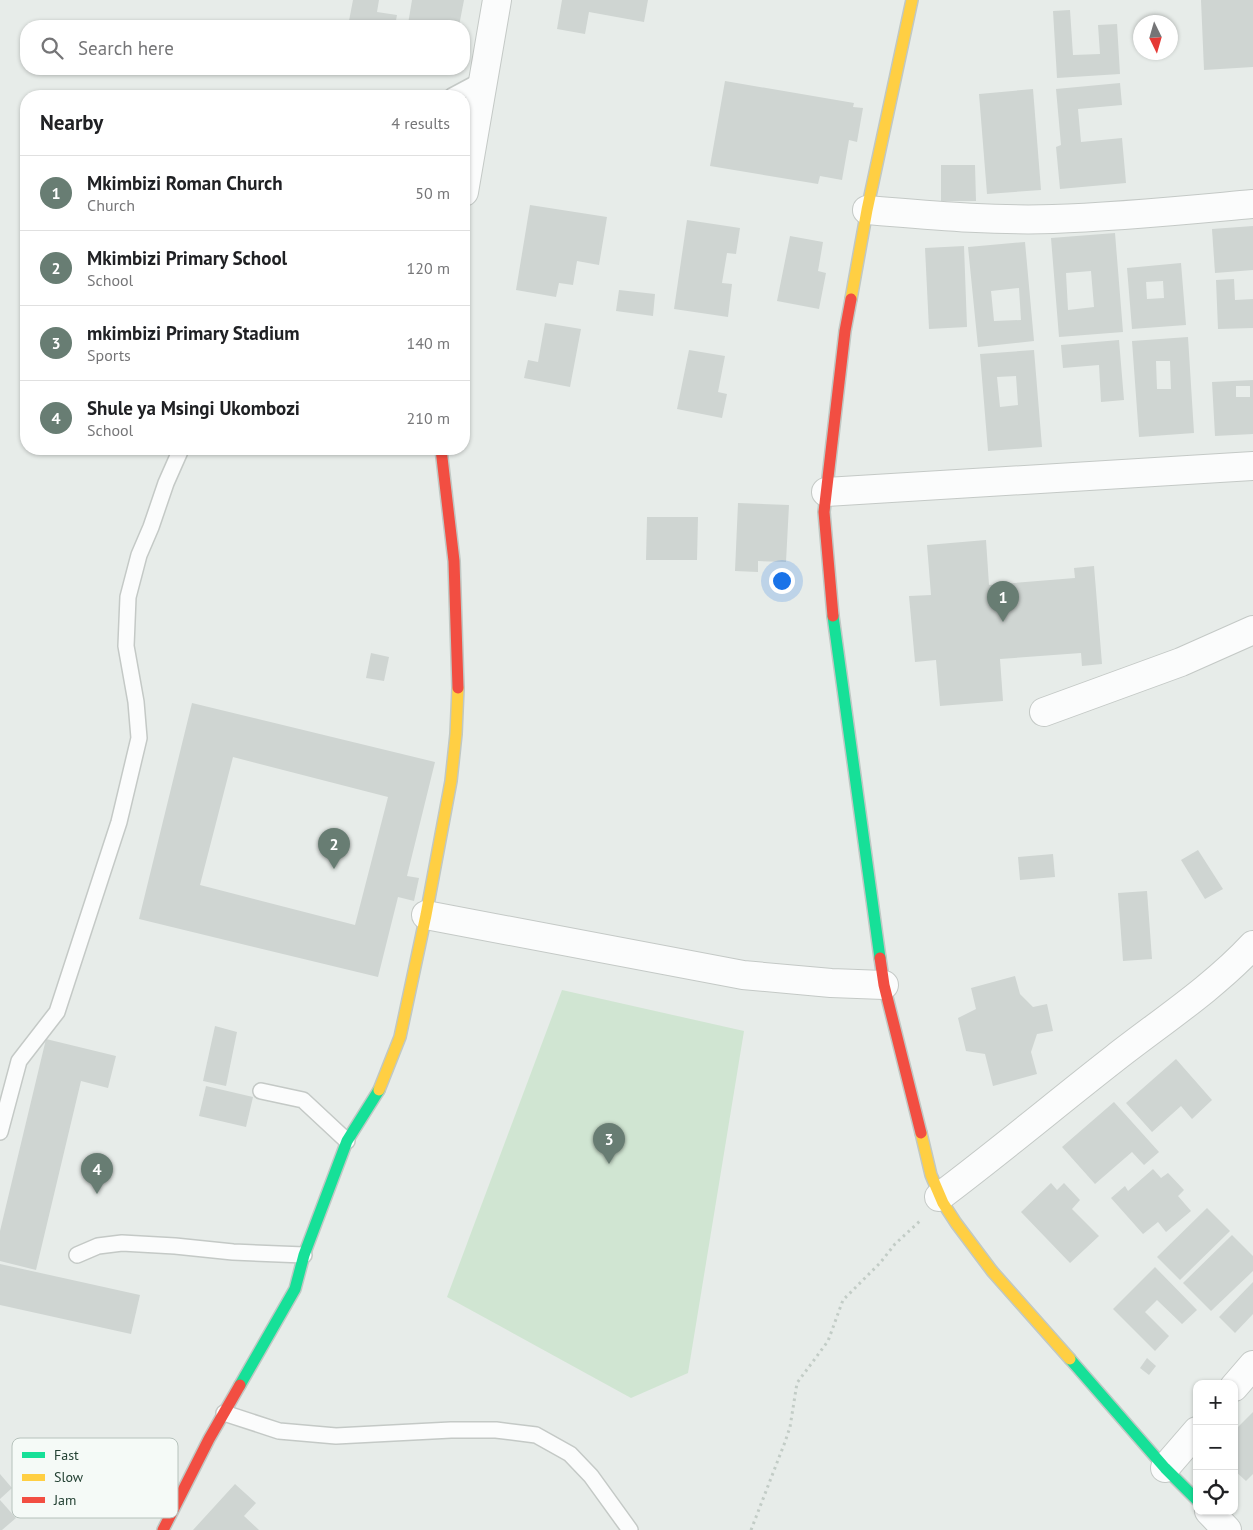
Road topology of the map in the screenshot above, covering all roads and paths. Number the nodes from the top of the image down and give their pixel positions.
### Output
1 (497, 0) edge
2 (912, 0) edge
3 (482, 80) junction
4 (463, 90) edge
5 (470, 155) edge
6 (1253, 204) edge
7 (867, 210) junction
8 (178, 455) edge
9 (442, 455) edge
10 (1253, 466) edge
11 (826, 492) junction
12 (1253, 630) edge
13 (1044, 712) dead end
14 (426, 915) junction
15 (1253, 945) edge
16 (884, 985) junction
17 (260, 1091) dead end
18 (0, 1132) edge
19 (347, 1141) junction
20 (941, 1200) junction
21 (77, 1255) dead end
22 (304, 1255) junction
23 (1253, 1365) edge
24 (1238, 1382) edge
25 (224, 1413) junction
26 (1193, 1436) edge
27 (1165, 1468) junction
28 (1193, 1496) edge
29 (178, 1501) edge
30 (1212, 1515) edge
31 (169, 1518) edge
32 (163, 1530) edge
33 (630, 1530) edge
34 (751, 1530) edge
35 (1227, 1530) edge

1 - 3 street
2 - 7 street
3 - 4 lane
3 - 5 street
6 - 7 street
7 - 11 street
8 - 18 lane
9 - 14 street
10 - 11 street
11 - 16 street
12 - 13 street
14 - 16 street
14 - 19 street
15 - 20 street
16 - 20 street
17 - 19 lane
19 - 22 street
20 - 27 street
20 - 34 path
21 - 22 lane
22 - 25 street
23 - 24 street
25 - 29 street
25 - 33 lane
26 - 27 street
27 - 28 street
30 - 35 street
31 - 32 street

